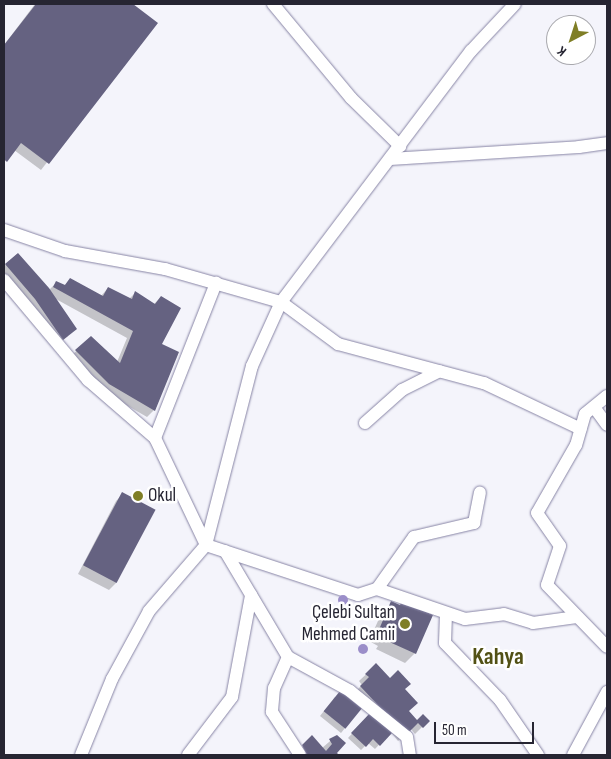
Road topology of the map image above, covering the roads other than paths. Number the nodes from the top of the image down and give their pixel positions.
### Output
1 (273, 4) edge
2 (515, 4) edge
3 (607, 143) edge
4 (400, 146) junction
5 (390, 159) junction
6 (4, 230) edge
7 (4, 280) edge
8 (216, 283) junction
9 (281, 302) junction
10 (440, 371) junction
11 (607, 396) edge
12 (594, 407) junction
13 (365, 423) dead end
14 (607, 425) edge
15 (580, 429) junction
16 (155, 438) junction
17 (480, 493) dead end
18 (206, 545) junction
19 (225, 551) junction
20 (377, 589) junction
21 (251, 595) junction
22 (446, 614) junction
23 (577, 617) junction
24 (607, 647) edge
25 (288, 657) junction
26 (607, 692) edge
27 (81, 755) edge
28 (189, 755) edge
29 (300, 755) edge
30 (410, 755) edge
31 (538, 755) edge
32 (573, 755) edge

1 - 4 street
2 - 4 street
3 - 5 street
4 - 5 street
5 - 9 street
6 - 8 street
7 - 16 street
8 - 9 street
8 - 16 street
9 - 10 street
9 - 18 street
10 - 13 street
10 - 15 street
11 - 12 street
12 - 14 street
12 - 15 street
15 - 23 street
16 - 18 street
17 - 20 street
18 - 19 street
18 - 27 street
19 - 20 street
19 - 21 street
20 - 22 street
21 - 25 street
21 - 28 street
22 - 23 street
22 - 31 street
23 - 24 street
25 - 29 street
25 - 30 street
26 - 32 street

